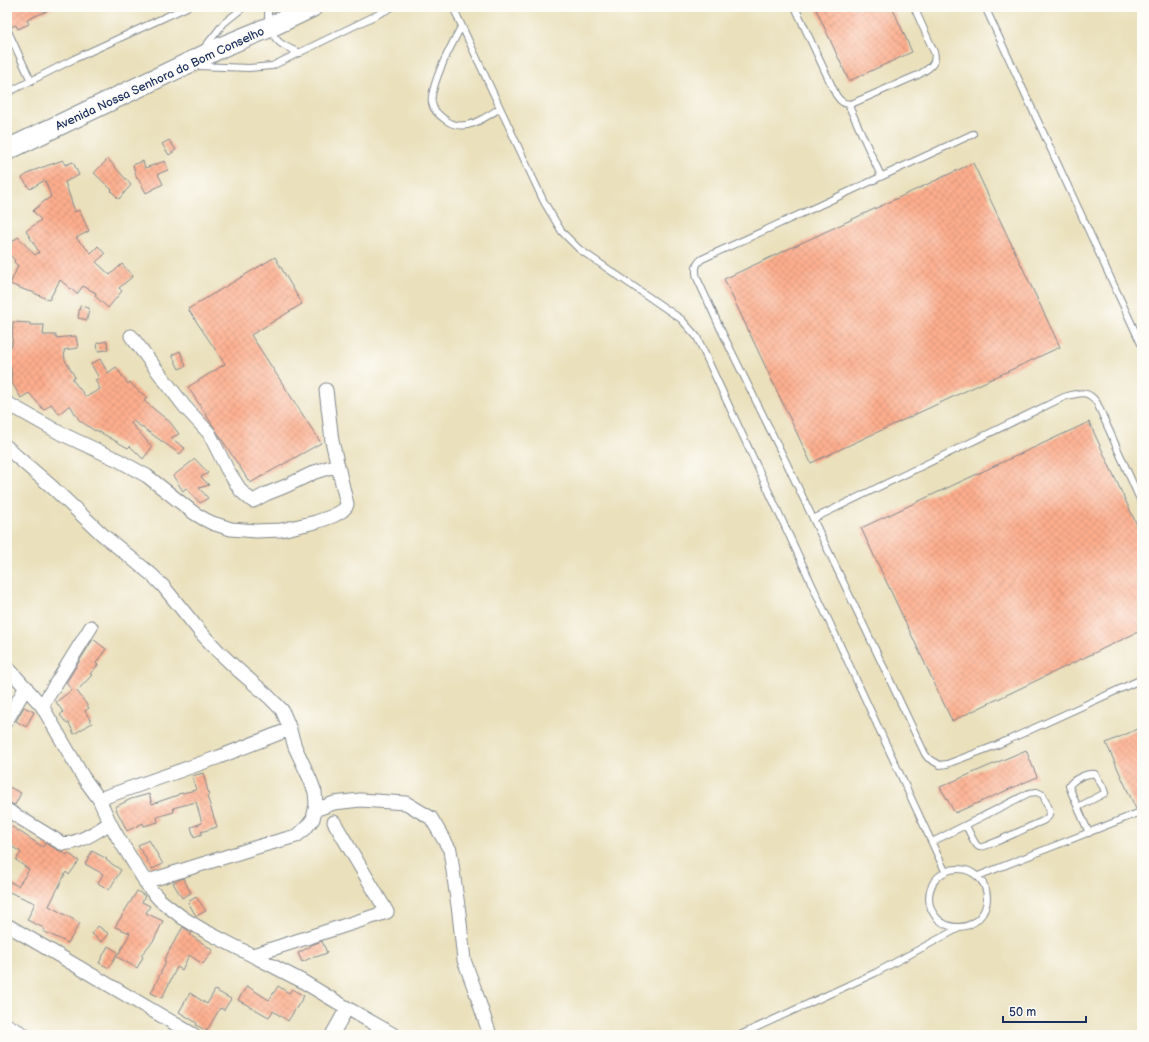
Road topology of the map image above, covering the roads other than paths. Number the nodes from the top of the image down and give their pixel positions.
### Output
1 (187, 7) edge
2 (244, 7) edge
3 (268, 7) edge
4 (312, 7) edge
5 (393, 7) edge
6 (453, 7) edge
7 (796, 7) edge
8 (914, 7) edge
9 (985, 7) edge
10 (270, 26) junction
11 (461, 27) junction
12 (7, 29) edge
13 (300, 53) junction
14 (190, 62) junction
15 (31, 81) junction
16 (7, 93) edge
17 (848, 104) junction
18 (500, 108) junction
19 (973, 134) dead end
20 (7, 150) edge
21 (881, 176) junction
22 (131, 336) dead end
23 (1142, 346) edge
24 (326, 390) dead end
25 (7, 403) edge
26 (7, 447) edge
27 (337, 464) junction
28 (1142, 504) edge
29 (813, 519) junction
30 (91, 628) dead end
31 (7, 667) edge
32 (1142, 679) edge
33 (26, 687) junction
34 (42, 706) junction
35 (7, 720) edge
36 (290, 729) junction
37 (99, 799) junction
38 (1078, 807) junction
39 (7, 810) edge
40 (315, 810) junction
41 (1138, 813) dead end
42 (334, 822) dead end
43 (110, 824) junction
44 (966, 826) junction
45 (1089, 833) junction
46 (932, 842) junction
47 (945, 871) junction
48 (978, 876) junction
49 (145, 882) junction
50 (7, 925) edge
51 (960, 928) junction
52 (253, 955) junction
53 (347, 1008) junction
54 (7, 1028) edge
55 (20, 1035) edge
56 (194, 1035) edge
57 (332, 1035) edge
58 (394, 1035) edge
59 (490, 1035) edge
60 (740, 1035) edge

1 - 15 lane
2 - 14 lane
3 - 10 lane
4 - 10 main road, Avenida Nossa Senhora do Bom Conselho
5 - 13 lane
6 - 11 lane
7 - 17 lane
8 - 17 lane
9 - 23 lane
10 - 13 lane
10 - 14 main road, Avenida Nossa Senhora do Bom Conselho
11 - 18 lane
11 - 18 lane
12 - 15 lane
13 - 14 lane
14 - 20 main road, Avenida Nossa Senhora do Bom Conselho
15 - 16 lane
17 - 21 lane
18 - 46 lane
19 - 21 lane
21 - 29 lane
22 - 27 street
24 - 27 street
25 - 27 street
26 - 36 street
28 - 29 lane
29 - 32 lane
30 - 34 street
31 - 33 street
33 - 34 street
33 - 35 street
34 - 37 street
36 - 37 street
36 - 40 street
37 - 43 street
38 - 38 lane
38 - 45 lane
39 - 43 street
40 - 49 street
40 - 59 street
41 - 45 lane
42 - 52 street
43 - 49 street
44 - 44 lane
44 - 46 lane
45 - 48 lane
46 - 47 lane
47 - 48 lane
47 - 51 lane
48 - 51 lane
49 - 52 street
50 - 56 street
51 - 60 lane
52 - 53 street
53 - 57 street
53 - 58 street
54 - 55 main road

